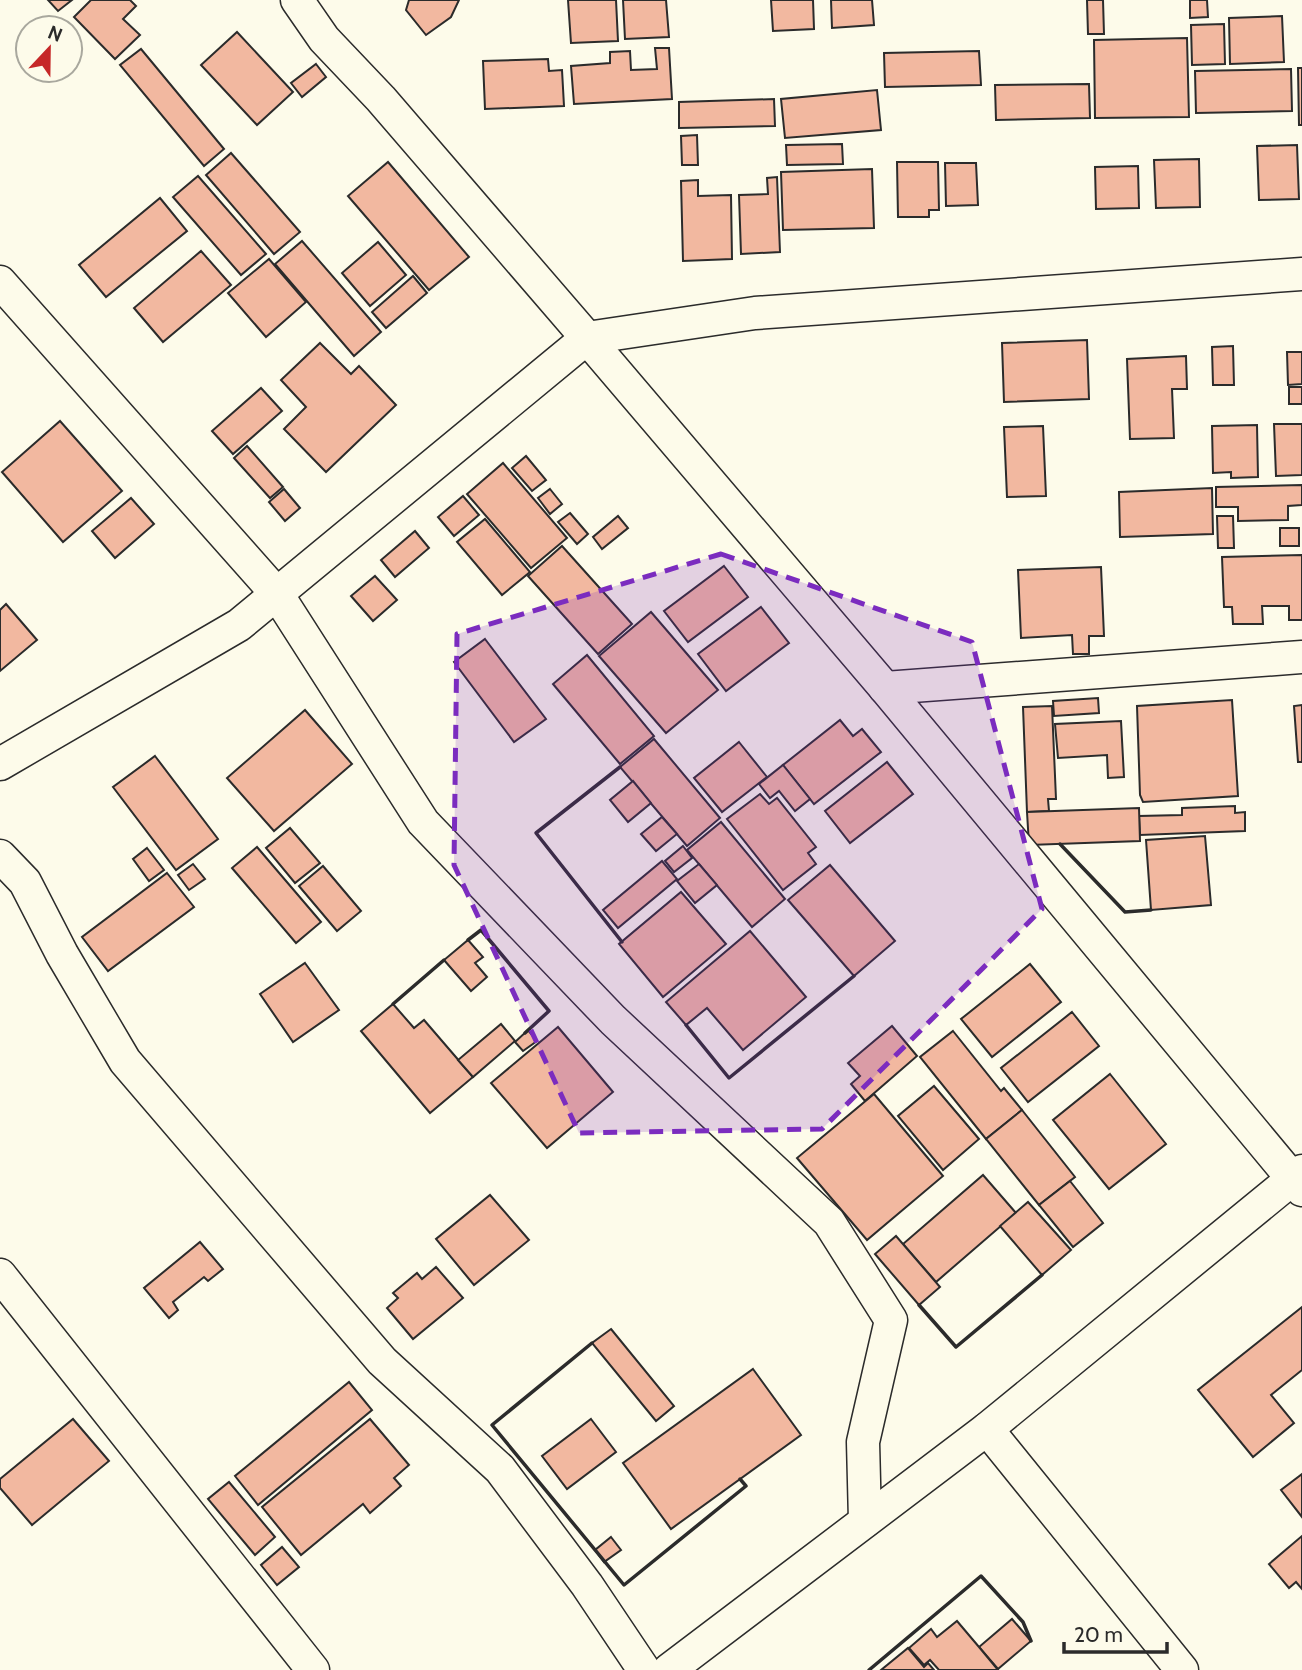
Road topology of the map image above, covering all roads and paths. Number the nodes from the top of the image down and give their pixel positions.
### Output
1 (297, 0) edge
2 (1302, 274) edge
3 (0, 282) edge
4 (587, 338) junction
5 (276, 594) junction
6 (1302, 657) edge
7 (885, 688) junction
8 (0, 764) edge
9 (0, 856) edge
10 (1298, 1180) edge
11 (0, 1275) edge
12 (987, 1429) junction
13 (865, 1521) junction
14 (1156, 1638) junction
15 (313, 1670) edge
16 (644, 1670) edge
17 (669, 1670) edge
18 (1150, 1670) edge
19 (1182, 1670) edge

1 - 4 street
2 - 4 street
3 - 5 street
4 - 5 street
4 - 7 street
5 - 8 street
5 - 13 street
6 - 7 street
7 - 10 street
9 - 16 street
10 - 12 street
11 - 15 street
12 - 13 street
12 - 14 street
13 - 17 street
14 - 18 street
14 - 19 street

